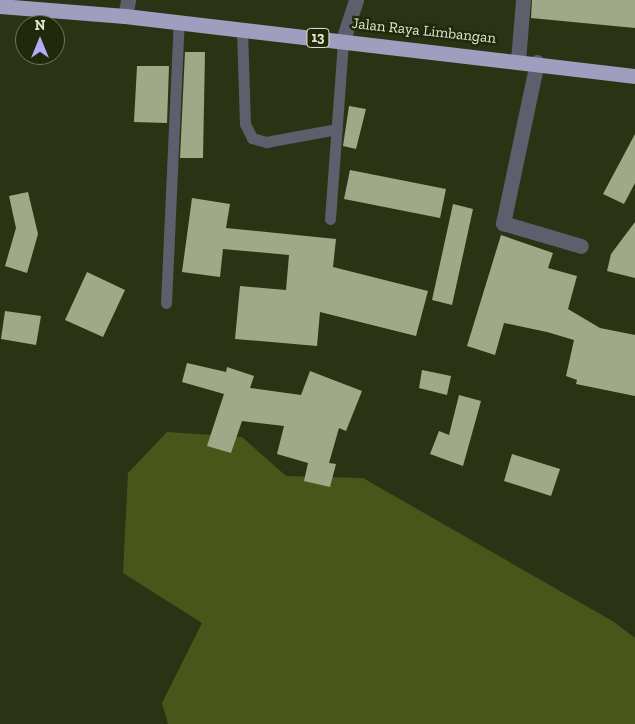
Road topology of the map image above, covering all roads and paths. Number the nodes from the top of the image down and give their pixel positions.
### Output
1 (128, 0) edge
2 (356, 0) edge
3 (523, 0) edge
4 (0, 6) edge
5 (125, 16) junction
6 (179, 22) junction
7 (242, 30) junction
8 (343, 40) junction
9 (518, 60) junction
10 (537, 62) junction
11 (635, 76) edge
12 (336, 129) junction
13 (330, 219) dead end
14 (581, 246) dead end
15 (166, 302) dead end

1 - 5 street
2 - 8 street
3 - 9 street
4 - 5 highway, Jalan Raya Limbangan / 13
5 - 6 highway, Jalan Raya Limbangan / 13
6 - 7 highway, Jalan Raya Limbangan / 13
6 - 15 lane
7 - 8 highway, Jalan Raya Limbangan / 13
7 - 12 lane
8 - 9 highway, Jalan Raya Limbangan / 13
8 - 12 lane
9 - 10 highway, Jalan Raya Limbangan / 13
10 - 11 highway, Jalan Raya Limbangan / 13
10 - 14 street
12 - 13 lane

